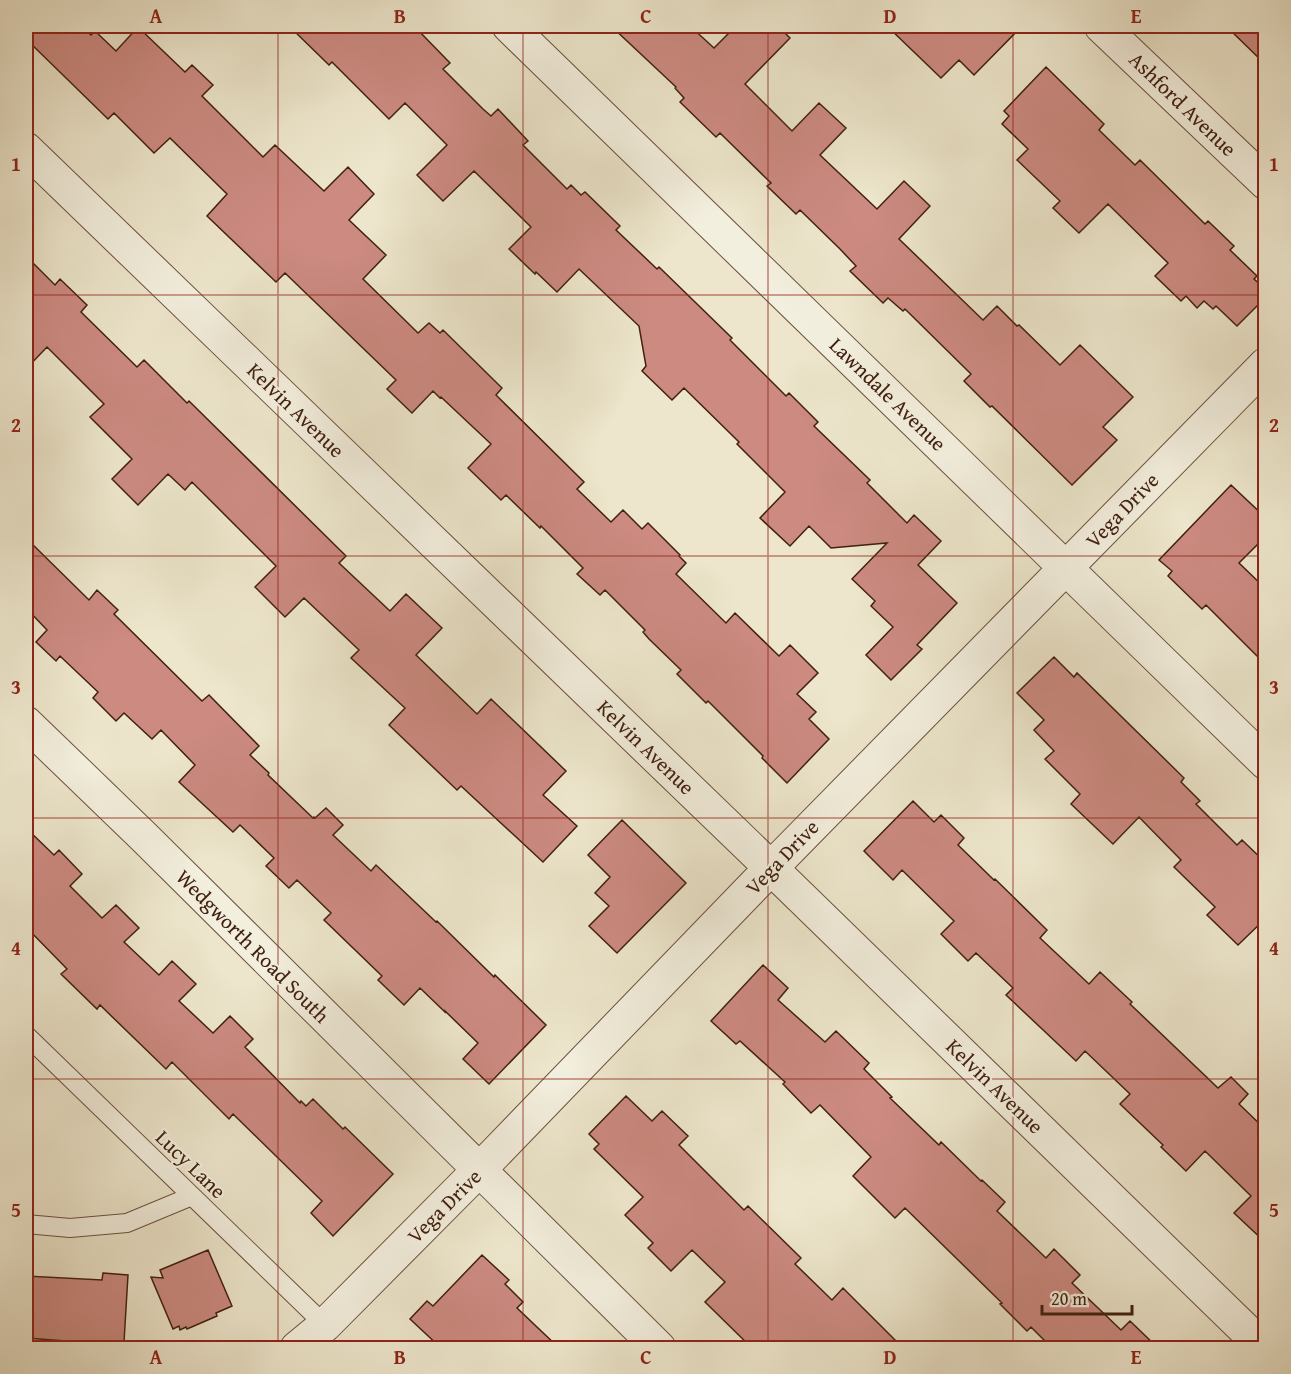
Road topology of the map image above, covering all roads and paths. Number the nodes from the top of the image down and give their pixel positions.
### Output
1 (509, 26) edge
2 (1101, 26) edge
3 (26, 149) edge
4 (1266, 183) edge
5 (1266, 364) edge
6 (1066, 567) junction
7 (26, 723) edge
8 (1266, 763) edge
9 (771, 868) junction
10 (26, 1035) edge
11 (479, 1170) junction
12 (192, 1196) junction
13 (26, 1224) edge
14 (325, 1325) junction
15 (297, 1348) edge
16 (658, 1348) edge
17 (1264, 1348) edge

1 - 6 street, Lawndale Avenue
2 - 4 street, Ashford Avenue
3 - 9 street, Kelvin Avenue
5 - 6 street, Vega Drive
6 - 8 street, Lawndale Avenue
6 - 9 street, Vega Drive
7 - 11 street, Wedgworth Road South
9 - 11 street, Vega Drive
9 - 17 street, Kelvin Avenue
10 - 12 lane, Lucy Lane
11 - 14 street, Vega Drive
11 - 16 street, Wedgworth Road South
12 - 13 lane
12 - 14 lane, Lucy Lane
14 - 15 street, Vega Drive

